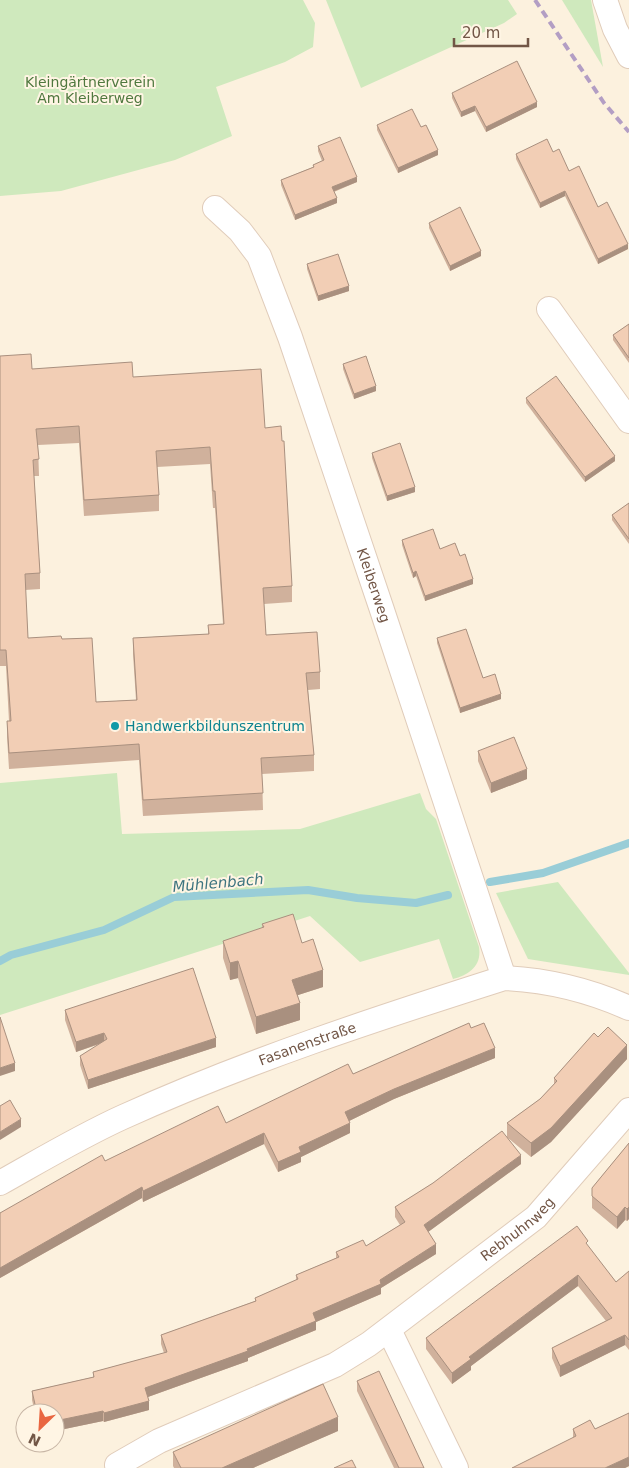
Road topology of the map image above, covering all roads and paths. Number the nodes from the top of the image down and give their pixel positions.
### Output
1 (605, 0) edge
2 (629, 56) edge
3 (215, 208) dead end
4 (549, 309) dead end
5 (629, 421) edge
6 (504, 978) junction
7 (629, 1008) edge
8 (629, 1110) edge
9 (0, 1183) edge
10 (389, 1330) junction
11 (117, 1465) dead end
12 (456, 1468) edge

1 - 2 street
3 - 6 street, Kleiberweg
4 - 5 street
6 - 7 street, Fasanenstraße
6 - 9 street, Fasanenstraße
8 - 10 street, Rebhuhnweg
10 - 11 street, Rebhuhnweg
10 - 12 street

